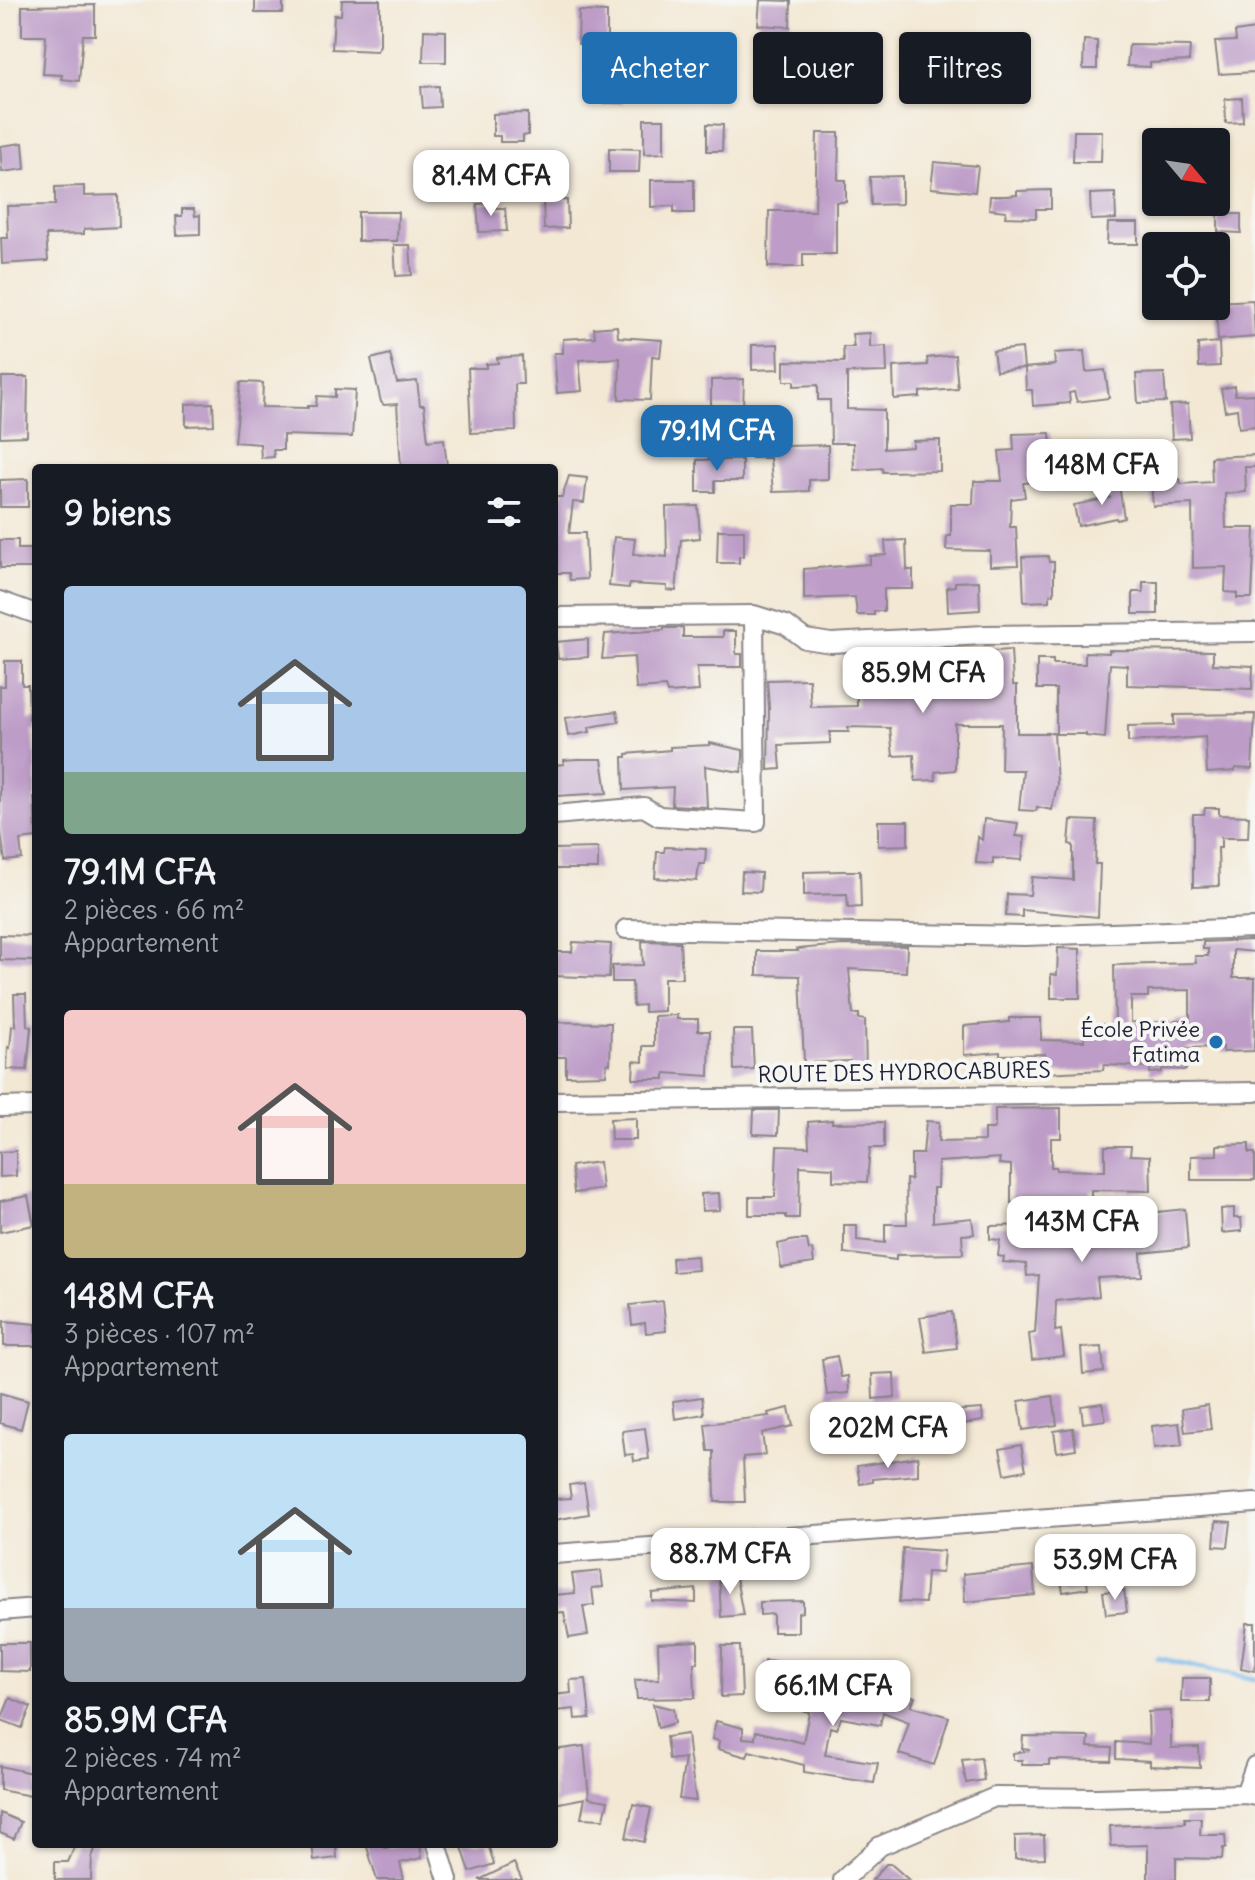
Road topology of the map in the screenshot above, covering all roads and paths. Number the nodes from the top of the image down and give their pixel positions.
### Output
1 (0, 601) edge
2 (32, 613) edge
3 (754, 615) junction
4 (558, 617) edge
5 (1255, 632) edge
6 (558, 815) edge
7 (1255, 928) edge
8 (626, 929) dead end
9 (1255, 1092) edge
10 (558, 1101) edge
11 (32, 1106) edge
12 (0, 1107) edge
13 (1255, 1503) edge
14 (558, 1554) edge
15 (32, 1608) edge
16 (0, 1611) edge
17 (1255, 1766) edge
18 (1250, 1795) edge
19 (438, 1848) edge
20 (448, 1880) edge
21 (843, 1880) edge

1 - 2 street
3 - 4 street
3 - 5 street
3 - 6 street
7 - 8 street
9 - 10 street, ROUTE DES HYDROCABURES
11 - 12 street
13 - 14 street
15 - 16 street
17 - 18 street
18 - 21 street
19 - 20 street

